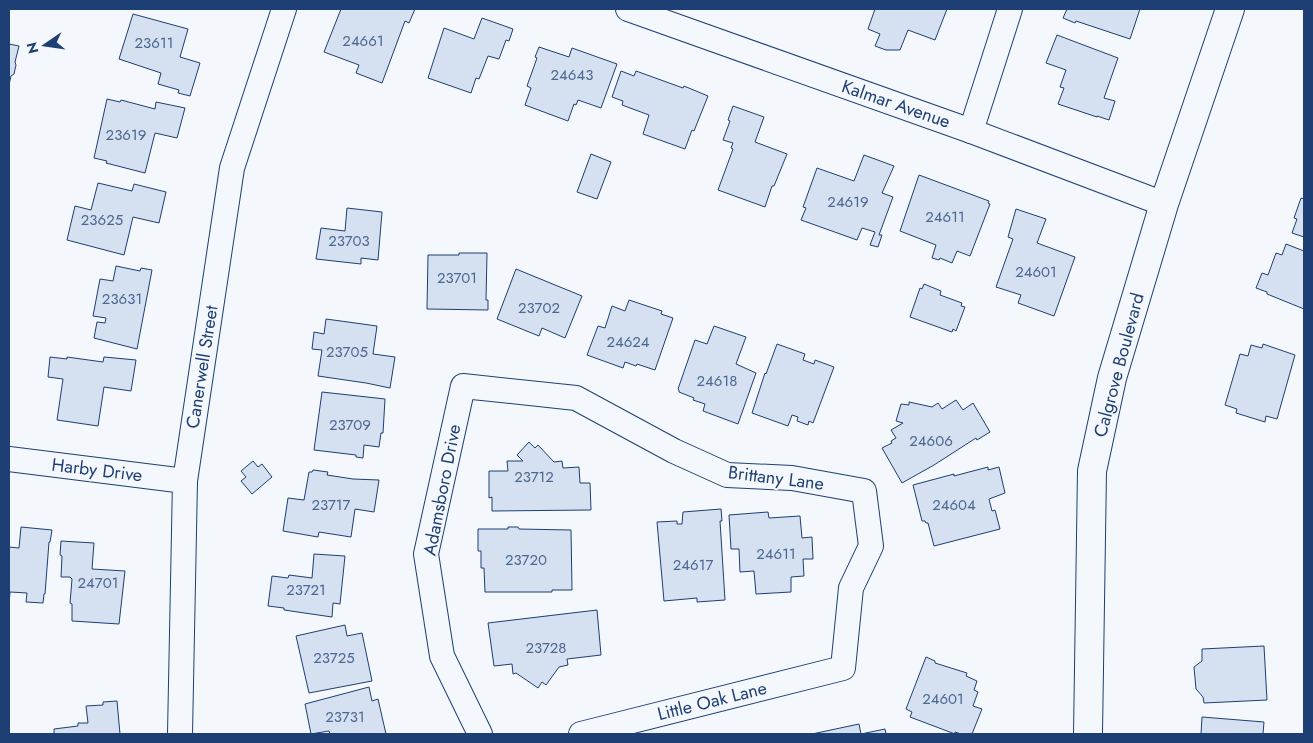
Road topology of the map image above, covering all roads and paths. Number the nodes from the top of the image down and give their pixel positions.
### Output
1 (284, 9) edge
2 (628, 9) edge
3 (1010, 9) edge
4 (1230, 9) edge
5 (654, 13) edge
6 (971, 130) junction
7 (1164, 204) junction
8 (463, 386) joint
9 (9, 458) edge
10 (185, 481) junction
11 (843, 668) joint
12 (180, 734) edge
13 (480, 734) edge
14 (581, 734) edge
15 (1088, 734) edge

1 - 10 street, Canerwell Street
2 - 5 street, Kalmar Avenue
3 - 6 street
4 - 7 street, Calgrove Boulevard
5 - 6 street, Kalmar Avenue
6 - 7 street, Kalmar Avenue
7 - 15 street, Calgrove Boulevard
8 - 11 street, Brittany Lane
8 - 13 street, Adamsboro Drive
9 - 10 street, Harby Drive
10 - 12 street, Canerwell Street
11 - 14 street, Little Oak Lane

